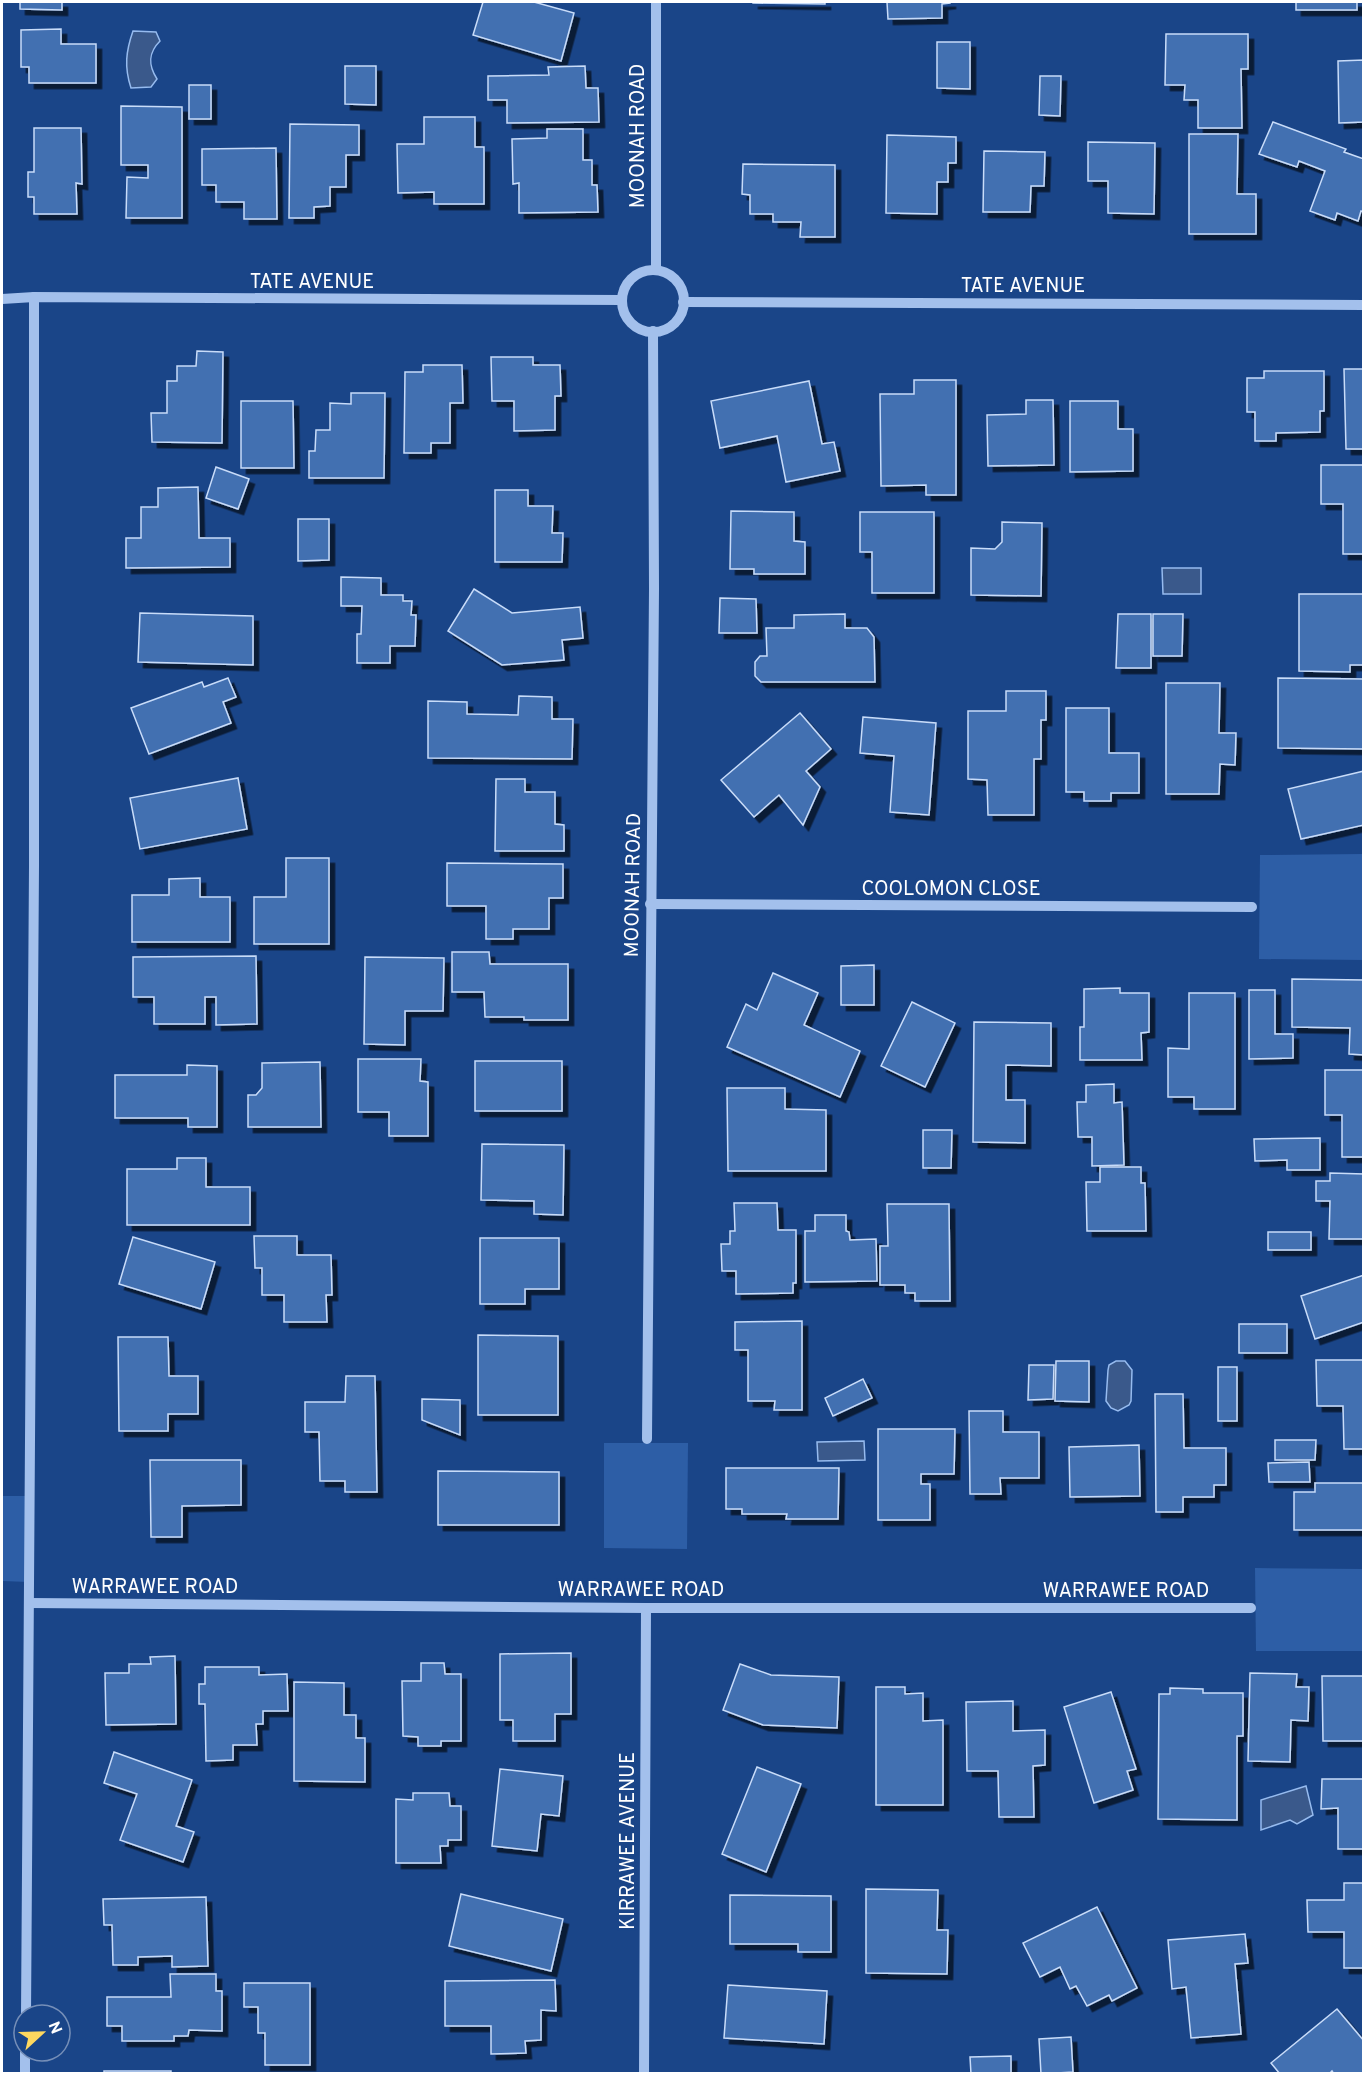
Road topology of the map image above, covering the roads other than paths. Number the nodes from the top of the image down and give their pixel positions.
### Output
1 (656, 2) edge
2 (656, 270) junction
3 (34, 297) junction
4 (2, 299) edge
5 (622, 300) junction
6 (683, 302) junction
7 (1364, 305) edge
8 (653, 332) junction
9 (650, 904) junction
10 (1252, 907) dead end
11 (646, 1439) dead end
12 (29, 1603) junction
13 (646, 1608) junction
14 (1251, 1608) dead end
15 (26, 2003) edge
16 (644, 2073) edge

1 - 2 street, MOONAH ROAD
2 - 5 street
2 - 6 street
3 - 4 street, TATE AVENUE
3 - 5 street, TATE AVENUE
3 - 12 street
5 - 8 street
6 - 7 street, TATE AVENUE
6 - 8 street
8 - 9 street, MOONAH ROAD
9 - 10 street, COOLOMON CLOSE
9 - 11 street, MOONAH ROAD
12 - 13 street, WARRAWEE ROAD
12 - 15 street
13 - 14 street, WARRAWEE ROAD
13 - 16 street, KIRRAWEE AVENUE

